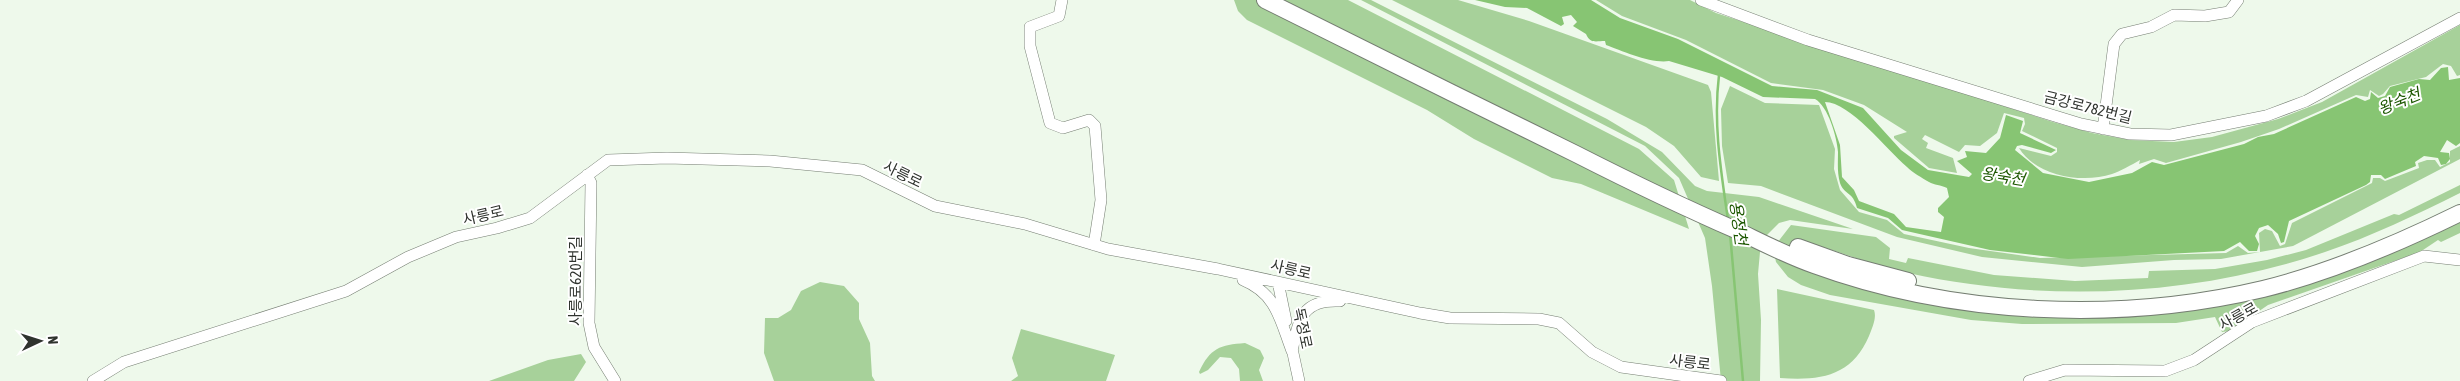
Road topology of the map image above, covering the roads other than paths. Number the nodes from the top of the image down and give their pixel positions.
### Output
1 (1062, 0) edge
2 (1266, 0) edge
3 (1289, 0) edge
4 (1701, 0) edge
5 (2238, 0) edge
6 (2460, 18) edge
7 (2103, 130) junction
8 (587, 175) junction
9 (1661, 191) junction
10 (2460, 201) edge
11 (2460, 212) edge
12 (1094, 245) junction
13 (1798, 253) junction
14 (2460, 260) edge
15 (1218, 269) junction
16 (1278, 282) junction
17 (1372, 303) junction
18 (1292, 351) junction
19 (93, 381) edge
20 (615, 381) edge
21 (1299, 381) edge
22 (1718, 381) edge
23 (2028, 381) edge

1 - 12 street
2 - 9 highway
3 - 9 highway
4 - 7 street, 금강로782번길
5 - 7 street
6 - 7 street, 금강로782번길
8 - 12 street, 사릉로
8 - 19 street, 사릉로
8 - 20 street, 사릉로620번길
9 - 13 highway
10 - 13 highway
11 - 13 highway
12 - 15 street, 사릉로
14 - 23 street, 사릉로
15 - 16 street, 사릉로
15 - 18 street
16 - 17 street, 사릉로
16 - 18 street, 독정로
17 - 18 street
17 - 22 street, 사릉로
18 - 21 street, 독정로

